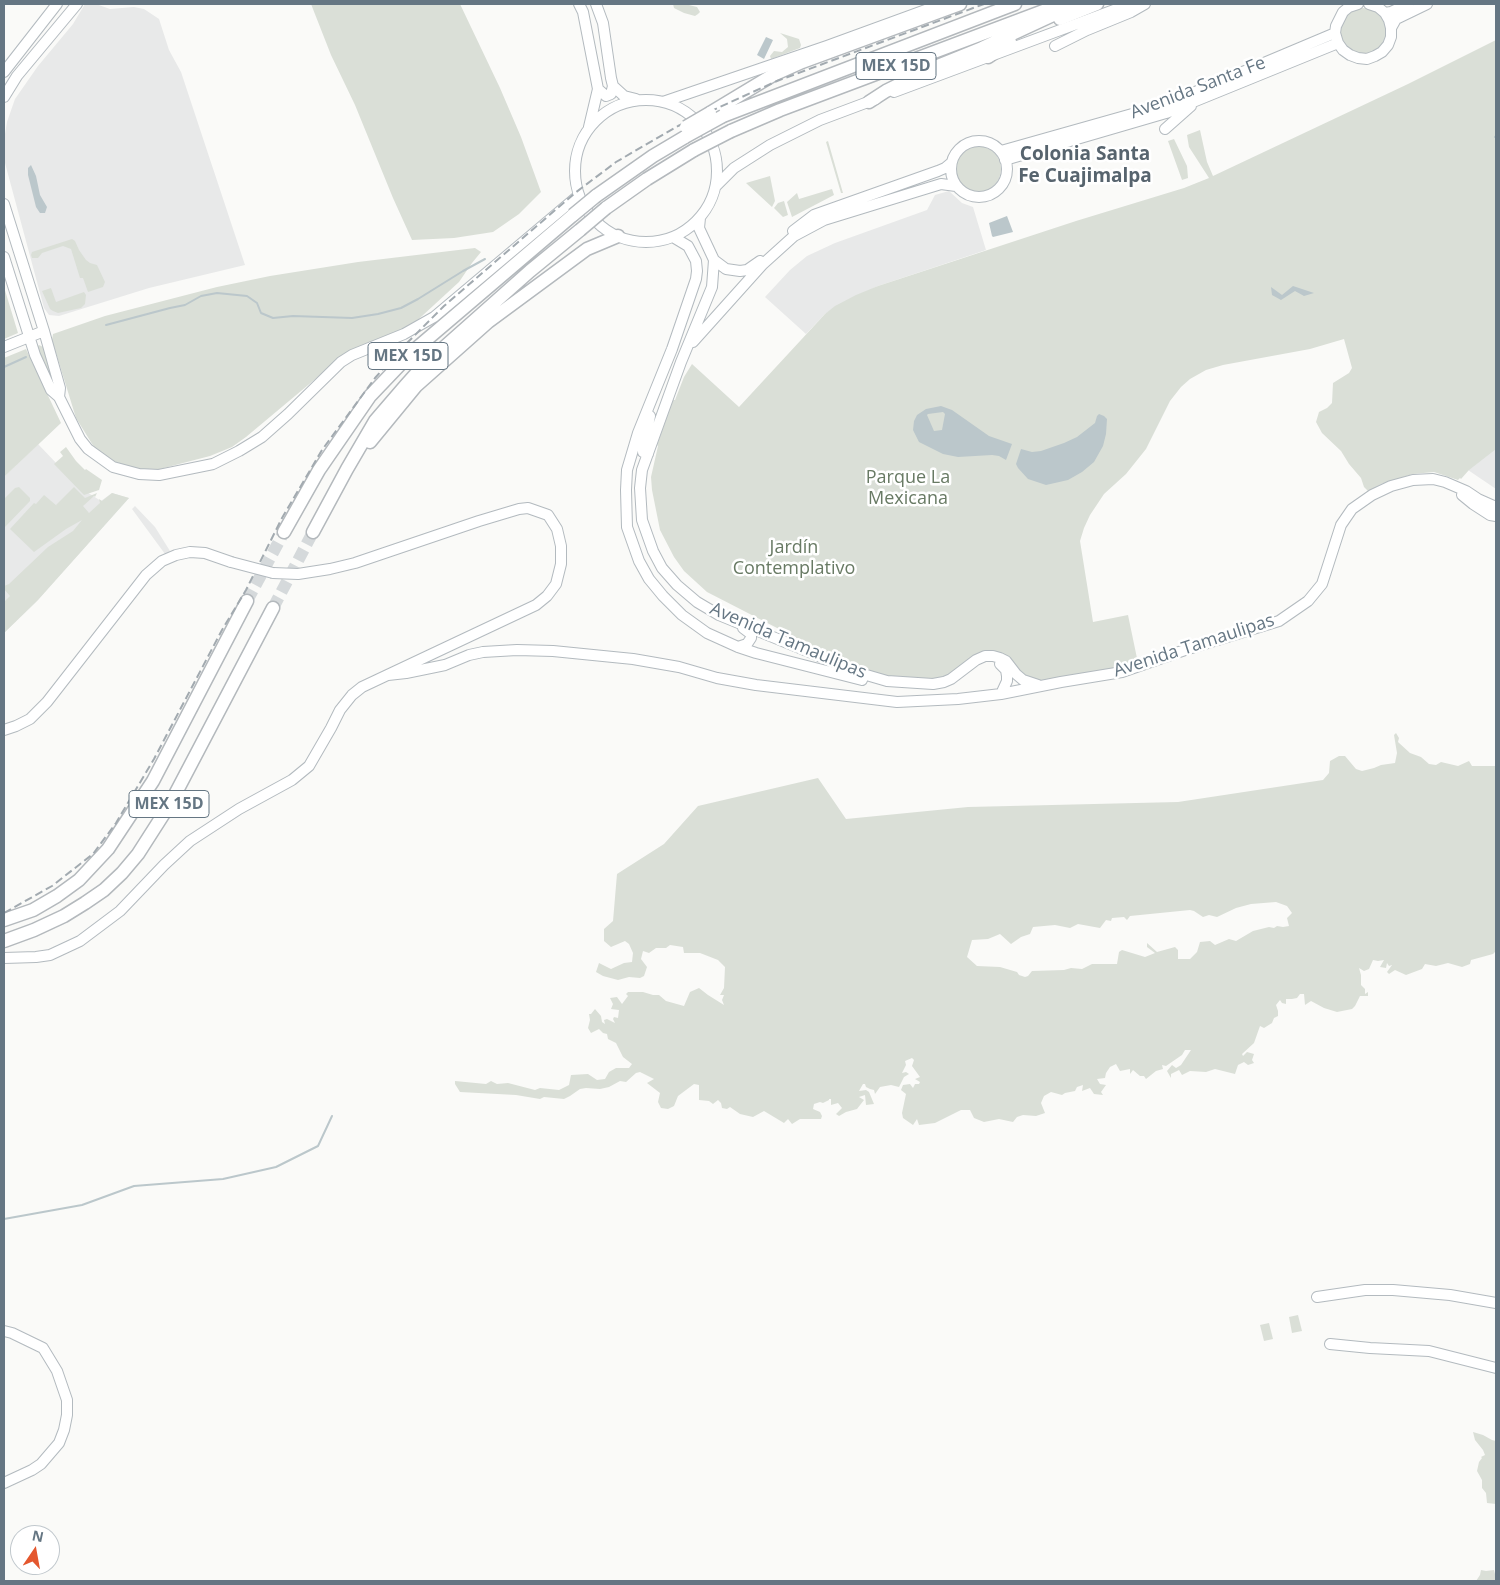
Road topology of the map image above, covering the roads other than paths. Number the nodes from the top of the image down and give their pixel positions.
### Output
1 (57, 4) edge
2 (77, 4) edge
3 (579, 4) edge
4 (596, 4) edge
5 (942, 4) edge
6 (960, 4) edge
7 (1015, 4) edge
8 (1062, 4) edge
9 (1073, 4) edge
10 (1097, 4) edge
11 (1130, 4) edge
12 (1145, 4) edge
13 (1358, 4) edge
14 (1369, 4) edge
15 (1408, 4) edge
16 (1427, 4) edge
17 (1385, 13) junction
18 (1391, 28) junction
19 (1337, 38) junction
20 (589, 40) junction
21 (606, 43) junction
22 (1055, 46) dead end
23 (988, 58) junction
24 (4, 72) edge
25 (614, 86) junction
26 (598, 90) junction
27 (4, 97) edge
28 (642, 100) junction
29 (1198, 100) junction
30 (663, 102) junction
31 (869, 102) junction
32 (589, 129) junction
33 (1165, 129) dead end
34 (683, 134) junction
35 (1003, 156) junction
36 (951, 163) junction
37 (716, 186) junction
38 (956, 186) junction
39 (579, 195) junction
40 (4, 204) edge
41 (700, 218) junction
42 (618, 236) junction
43 (673, 237) junction
44 (4, 257) edge
45 (714, 260) junction
46 (44, 331) junction
47 (28, 337) junction
48 (4, 347) edge
49 (687, 348) junction
50 (59, 397) junction
51 (649, 405) junction
52 (648, 454) junction
53 (346, 469) junction
54 (1455, 487) junction
55 (626, 500) junction
56 (1496, 507) edge
57 (1496, 516) edge
58 (642, 520) junction
59 (284, 532) tunnel mouth
60 (313, 532) tunnel mouth
61 (247, 601) tunnel mouth
62 (273, 608) tunnel mouth
63 (719, 615) junction
64 (738, 647) junction
65 (809, 651) junction
66 (440, 652) junction
67 (795, 662) junction
68 (445, 665) junction
69 (388, 674) junction
70 (1041, 686) junction
71 (1001, 694) junction
72 (4, 730) edge
73 (4, 920) edge
74 (4, 941) edge
75 (4, 958) edge
76 (1317, 1297) dead end
77 (1496, 1303) edge
78 (4, 1331) edge
79 (1330, 1344) dead end
80 (1496, 1368) edge
81 (4, 1483) edge

1 - 24 street
2 - 27 street
3 - 20 street
4 - 21 street
5 - 30 street
6 - 34 highway, bridge
7 - 34 highway, MEX 15D, bridge
8 - 53 highway, MEX 15D, bridge
9 - 31 highway
10 - 23 highway
11 - 23 street
12 - 22 street
13 - 19 street
14 - 17 street
15 - 17 street
16 - 18 street
17 - 18 street
18 - 19 street
19 - 29 street, Avenida Santa Fe
19 - 35 street, Avenida Santa Fe
20 - 21 street
20 - 26 street
21 - 25 street
23 - 31 street
25 - 26 street
25 - 28 street
26 - 32 street
28 - 30 street
28 - 32 street
29 - 33 street
29 - 35 street, Avenida Santa Fe
30 - 37 street
31 - 37 street
32 - 39 street
34 - 59 highway, MEX 15D, bridge
35 - 36 street
35 - 38 street
36 - 38 street
36 - 45 street
37 - 41 street
38 - 49 street
39 - 42 street
39 - 50 street
40 - 46 street
41 - 43 street
41 - 45 street, Avenida Tamaulipas
42 - 43 street
42 - 53 highway
43 - 51 street, Avenida Tamaulipas
44 - 47 street
45 - 49 street, Avenida Tamaulipas
46 - 47 street
46 - 50 street
47 - 48 street
47 - 50 street
49 - 52 street, Avenida Tamaulipas
51 - 52 street
51 - 55 street, Avenida Tamaulipas
52 - 58 street, Avenida Tamaulipas
53 - 60 highway, MEX 15D
54 - 56 street, Avenida Tamaulipas
54 - 57 street, Avenida Tamaulipas
54 - 70 street, Avenida Tamaulipas
55 - 58 street
55 - 64 street, Avenida Tamaulipas
58 - 63 street, Avenida Tamaulipas
61 - 73 highway, MEX 15D
62 - 74 highway, MEX 15D
63 - 64 street
63 - 65 street, Avenida Tamaulipas
64 - 67 street, Avenida Tamaulipas
65 - 67 street
65 - 70 street, Avenida Tamaulipas
66 - 68 street
66 - 69 street
66 - 72 street, bridge
67 - 71 street, Avenida Tamaulipas
68 - 69 street, Avenida Tamaulipas
68 - 71 street, Avenida Tamaulipas
69 - 75 street
70 - 71 street, Avenida Tamaulipas
76 - 77 street
78 - 81 street
79 - 80 street

